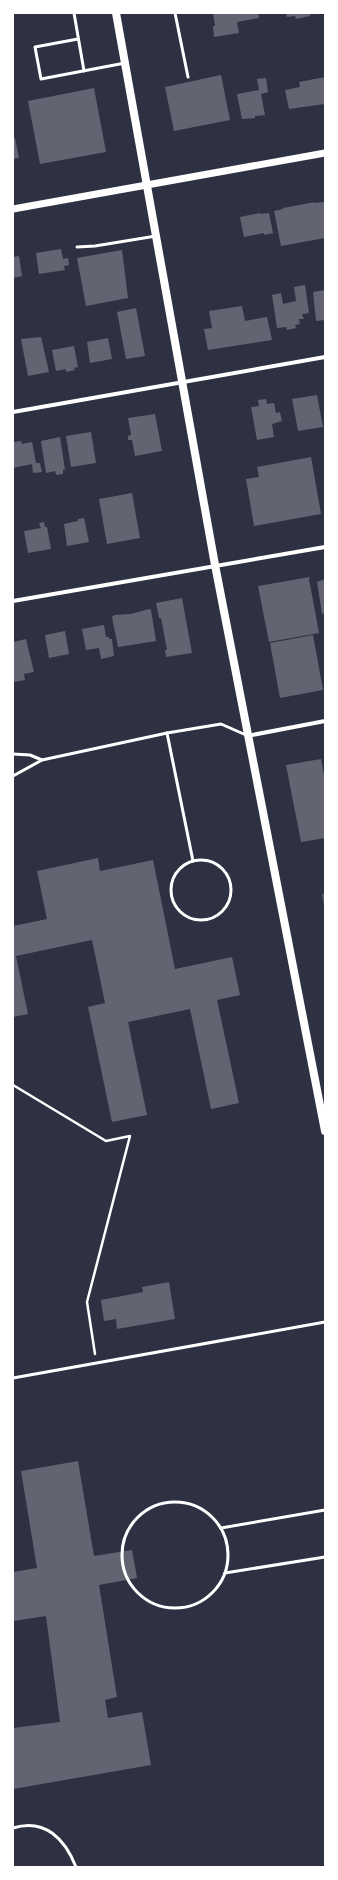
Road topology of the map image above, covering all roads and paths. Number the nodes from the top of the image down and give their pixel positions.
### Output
1 (74, 13) edge
2 (116, 13) edge
3 (175, 13) edge
4 (78, 39) junction
5 (125, 63) junction
6 (84, 71) junction
7 (188, 77) dead end
8 (325, 153) edge
9 (147, 185) junction
10 (13, 209) edge
11 (156, 236) junction
12 (77, 247) dead end
13 (325, 357) edge
14 (182, 383) junction
15 (13, 412) edge
16 (325, 546) edge
17 (215, 565) junction
18 (13, 601) edge
19 (325, 721) edge
20 (167, 733) junction
21 (248, 736) junction
22 (13, 754) edge
23 (42, 760) junction
24 (13, 776) edge
25 (193, 862) junction
26 (13, 1085) edge
27 (325, 1131) edge
28 (325, 1322) edge
29 (97, 1362) junction
30 (13, 1378) edge
31 (325, 1510) edge
32 (221, 1528) junction
33 (325, 1557) edge
34 (225, 1574) junction
35 (13, 1828) edge
36 (76, 1867) edge

1 - 4 lane
2 - 5 main road
3 - 7 lane
4 - 6 lane
4 - 6 lane
5 - 6 lane
5 - 9 main road
8 - 9 street
9 - 10 street
9 - 11 main road
11 - 12 lane
11 - 14 main road
13 - 14 street
14 - 15 street
14 - 17 main road
16 - 17 street
17 - 18 street
17 - 21 main road
19 - 21 street
20 - 21 lane
20 - 23 lane
20 - 25 lane
21 - 27 main road
22 - 23 lane
23 - 24 lane
25 - 25 lane
26 - 29 path
28 - 29 lane
29 - 30 lane
31 - 32 lane
32 - 34 lane
32 - 34 lane
33 - 34 lane
35 - 36 lane

